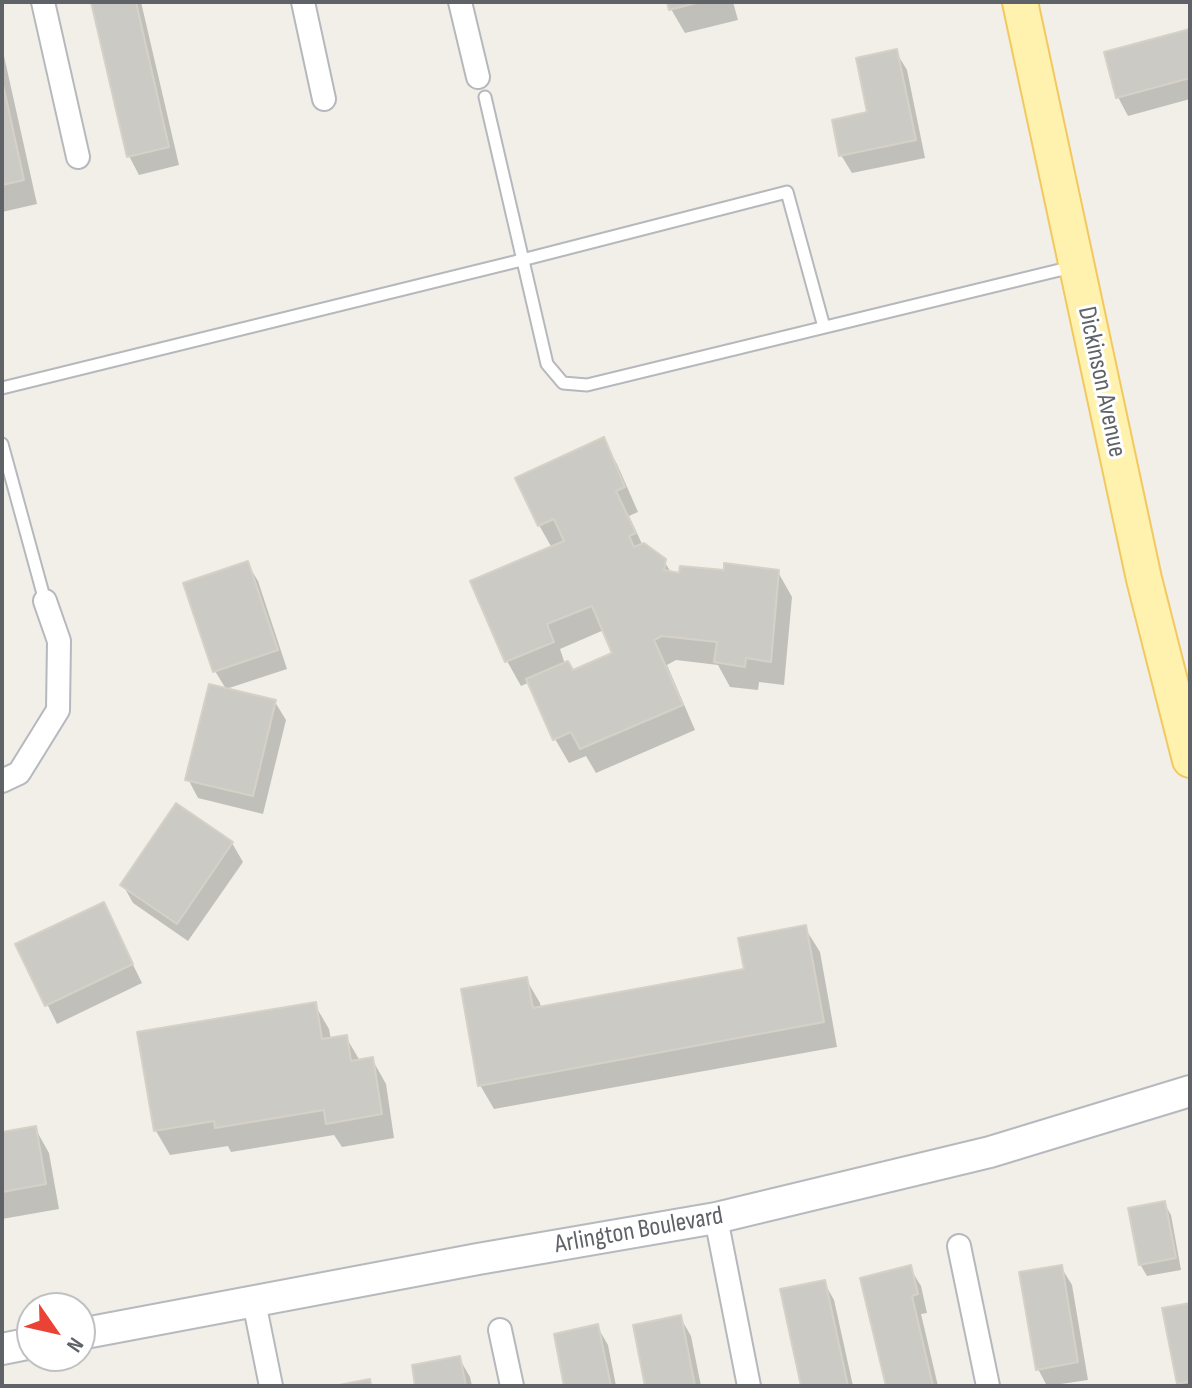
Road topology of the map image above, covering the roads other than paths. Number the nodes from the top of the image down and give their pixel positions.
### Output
1 (43, 2) edge
2 (303, 2) edge
3 (460, 2) edge
4 (1020, 2) edge
5 (482, 87) joint
6 (324, 99) dead end
7 (78, 157) dead end
8 (522, 260) junction
9 (1077, 266) junction
10 (824, 327) junction
11 (2, 388) edge
12 (2, 444) edge
13 (45, 601) joint
14 (1190, 760) edge
15 (2, 781) edge
16 (1190, 1091) edge
17 (716, 1218) junction
18 (959, 1246) dead end
19 (254, 1302) junction
20 (500, 1330) dead end
21 (96, 1331) edge
22 (271, 1386) edge
23 (512, 1386) edge
24 (749, 1386) edge
25 (988, 1386) edge

1 - 7 street
2 - 6 street
3 - 5 street
4 - 9 main road, Dickinson Avenue
5 - 8 lane
8 - 10 lane
8 - 10 lane
8 - 11 lane
9 - 10 lane
9 - 14 main road, Dickinson Avenue
12 - 13 lane
13 - 15 street
16 - 17 main road, Arlington Boulevard
17 - 19 main road, Arlington Boulevard
17 - 24 street
18 - 25 street
19 - 21 main road, Arlington Boulevard
19 - 22 street
20 - 23 street

